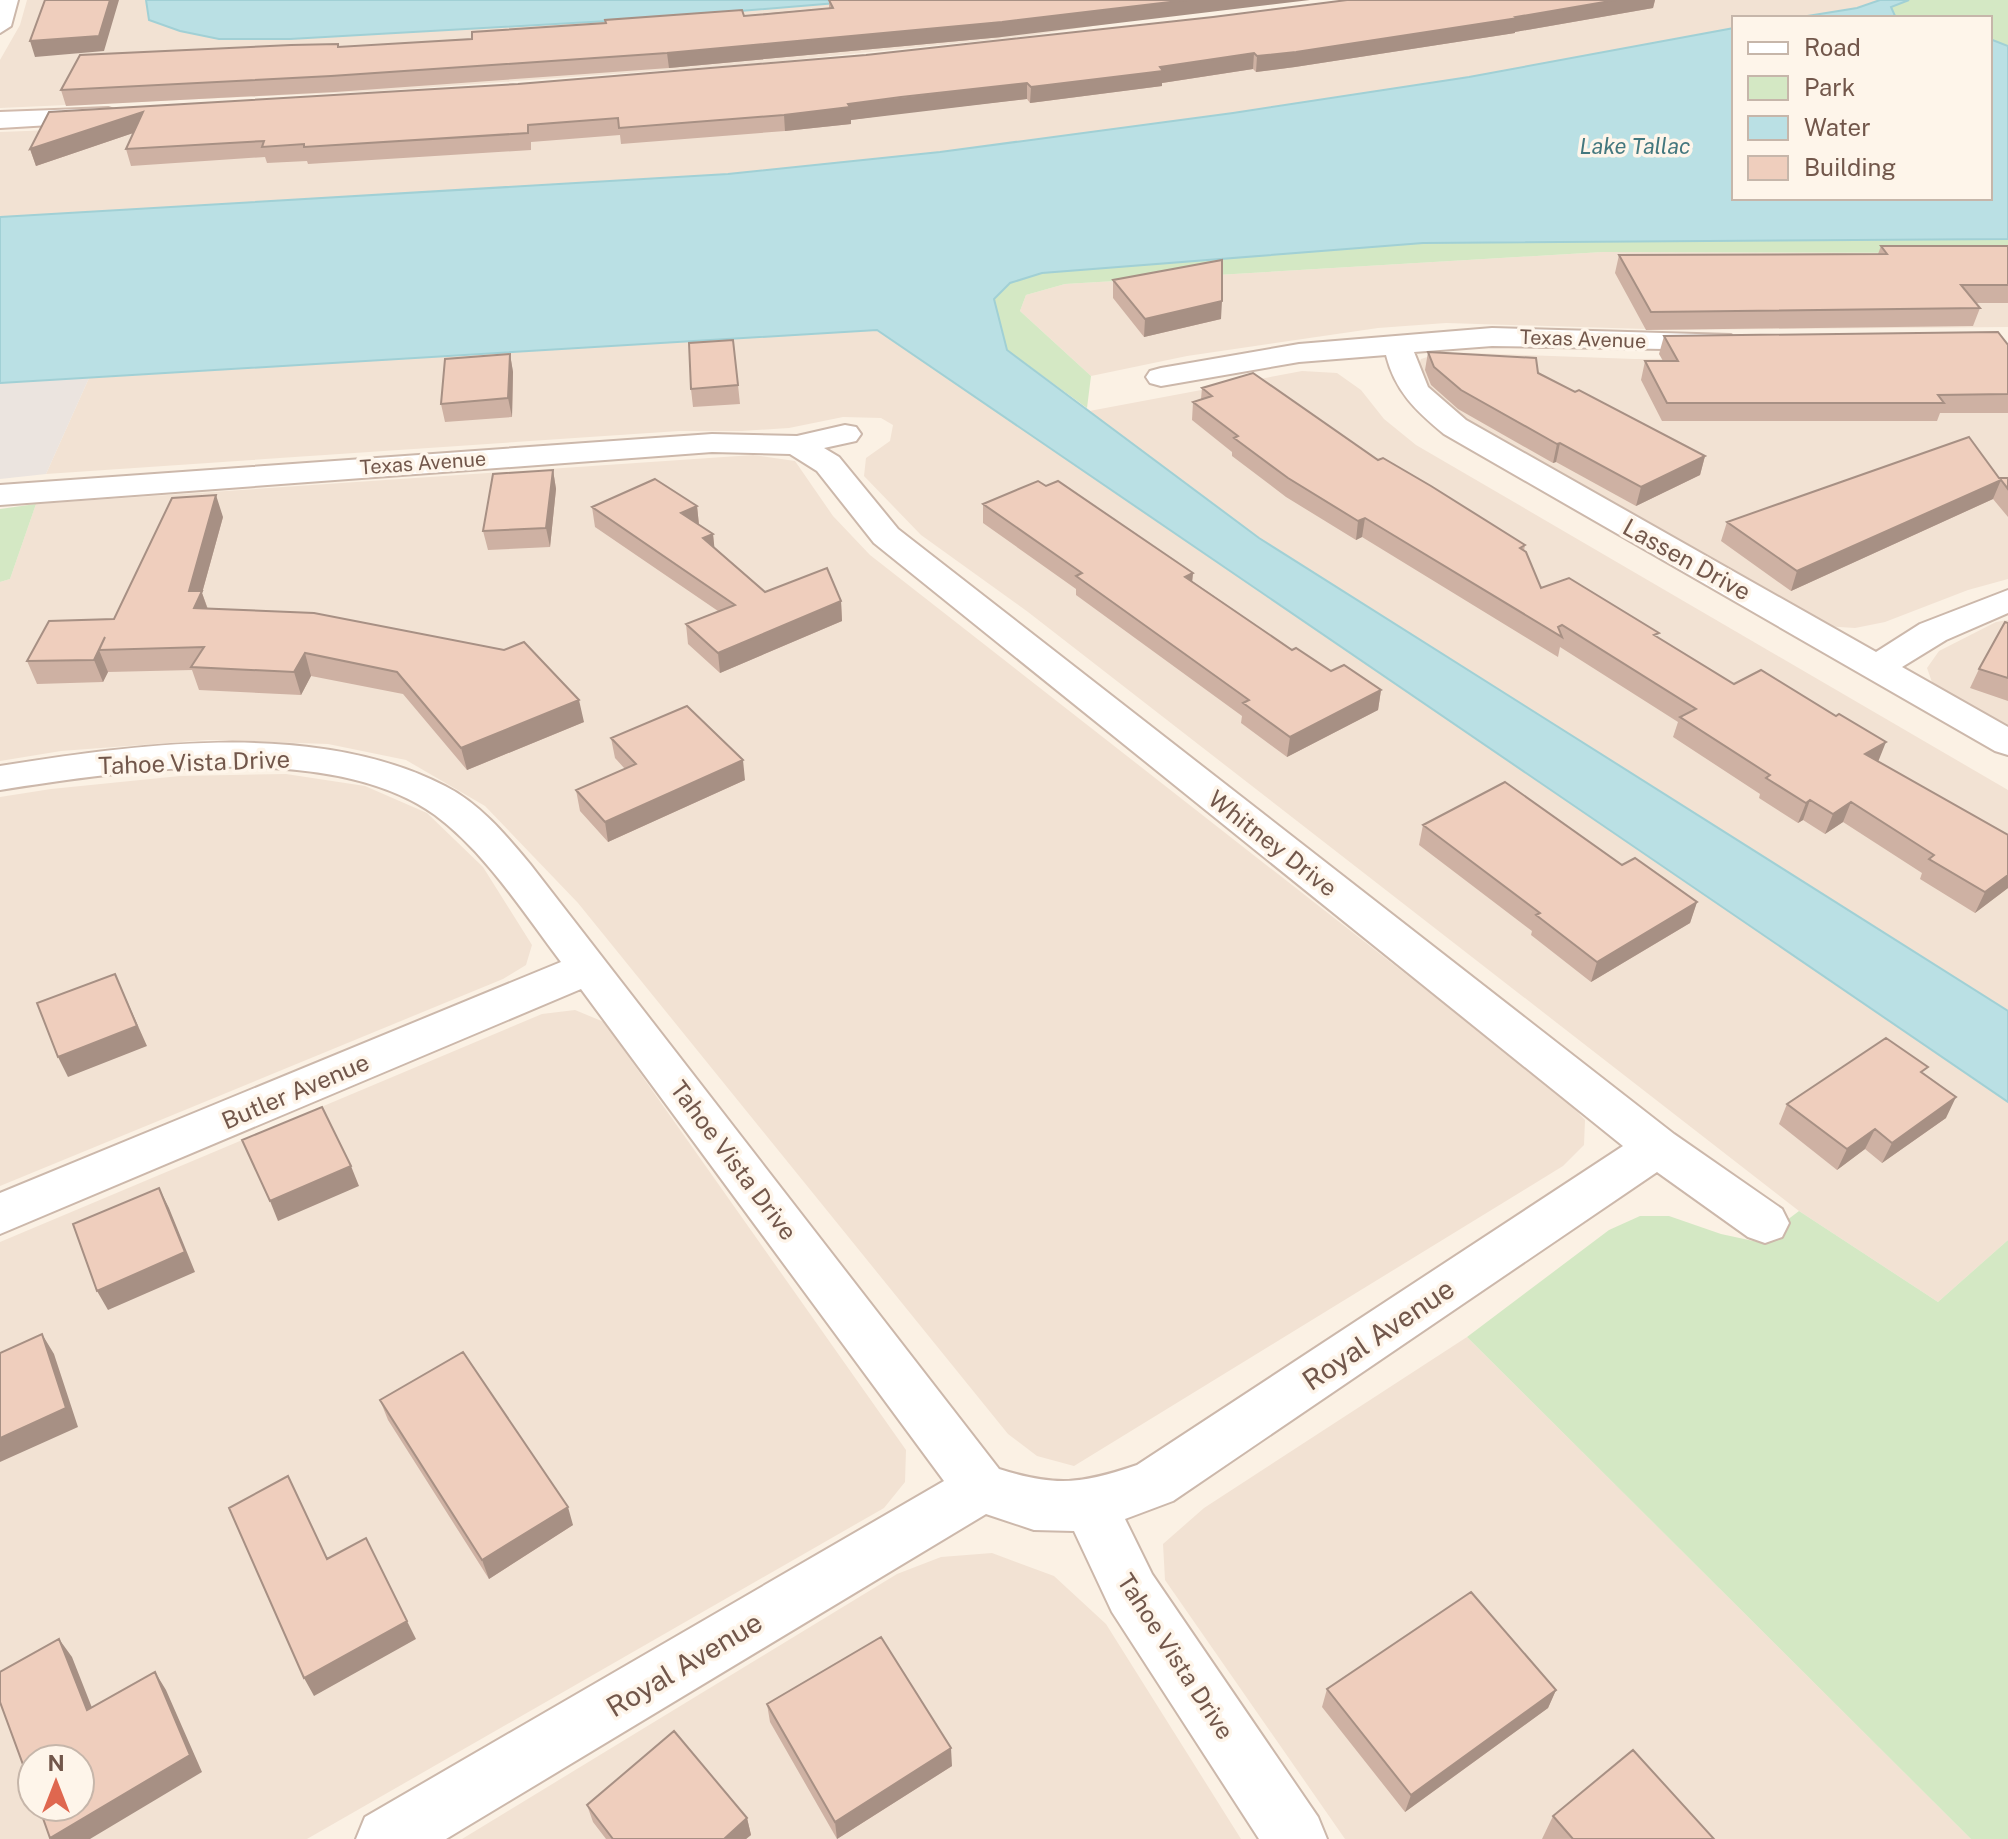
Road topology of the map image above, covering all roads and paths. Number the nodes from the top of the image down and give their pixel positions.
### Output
1 (7, 0) edge
2 (0, 26) edge
3 (125, 115) edge
4 (0, 120) edge
5 (1747, 341) edge
6 (1398, 345) junction
7 (1161, 377) dead end
8 (845, 434) dead end
9 (797, 445) junction
10 (0, 495) edge
11 (2008, 600) edge
12 (1878, 667) junction
13 (2008, 743) edge
14 (0, 778) edge
15 (589, 968) junction
16 (1657, 1147) junction
17 (0, 1214) edge
18 (1765, 1223) dead end
19 (981, 1488) junction
20 (1090, 1506) junction
21 (387, 1839) edge
22 (1296, 1839) edge

1 - 2 street
3 - 4 street
5 - 6 street, Texas Avenue
6 - 7 street, Texas Avenue
6 - 12 street, Lassen Drive
8 - 9 street, Texas Avenue
9 - 10 street, Texas Avenue
9 - 16 street, Whitney Drive
11 - 12 street
12 - 13 street, Lassen Drive
14 - 15 street, Tahoe Vista Drive
15 - 17 street, Butler Avenue
15 - 19 street, Tahoe Vista Drive
16 - 18 street, Whitney Drive
16 - 20 street, Royal Avenue
19 - 20 street
19 - 21 street, Royal Avenue
20 - 22 street, Tahoe Vista Drive

